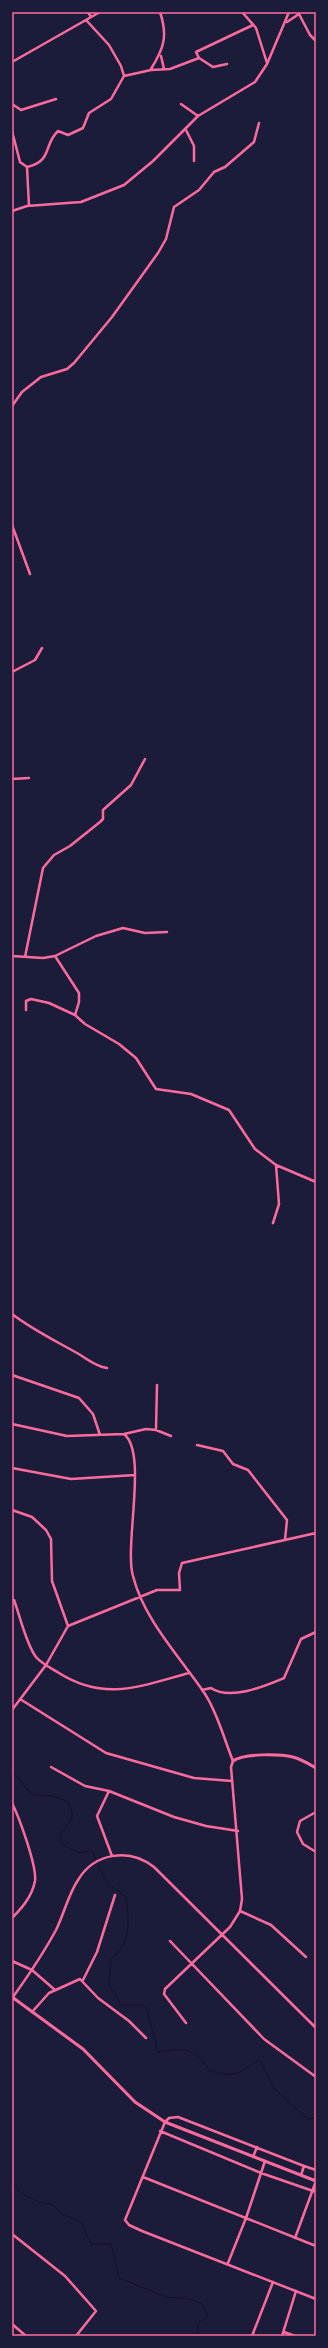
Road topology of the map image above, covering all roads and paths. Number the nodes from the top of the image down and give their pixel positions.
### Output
1 (88, 12) edge
2 (100, 12) edge
3 (160, 12) edge
4 (242, 12) edge
5 (289, 12) edge
6 (91, 17) junction
7 (86, 20) junction
8 (286, 22) junction
9 (253, 25) junction
10 (316, 41) edge
11 (160, 55) junction
12 (199, 58) junction
13 (12, 62) edge
14 (227, 64) dead end
15 (268, 64) junction
16 (164, 69) junction
17 (151, 70) junction
18 (124, 76) junction
19 (56, 98) dead end
20 (12, 104) edge
21 (181, 104) dead end
22 (198, 116) junction
23 (260, 123) dead end
24 (186, 130) junction
25 (12, 131) edge
26 (194, 161) dead end
27 (26, 167) junction
28 (29, 206) junction
29 (12, 210) edge
30 (12, 406) edge
31 (12, 525) edge
32 (30, 574) dead end
33 (42, 648) dead end
34 (12, 672) edge
35 (145, 759) dead end
36 (29, 778) dead end
37 (12, 780) edge
38 (167, 932) dead end
39 (12, 956) edge
40 (55, 956) junction
41 (25, 957) junction
42 (26, 1010) dead end
43 (75, 1015) junction
44 (276, 1165) junction
45 (316, 1182) edge
46 (273, 1223) dead end
47 (12, 1314) edge
48 (107, 1368) dead end
49 (12, 1375) edge
50 (157, 1385) dead end
51 (12, 1424) edge
52 (156, 1430) junction
53 (124, 1434) junction
54 (100, 1435) junction
55 (170, 1436) dead end
56 (197, 1445) dead end
57 (12, 1468) edge
58 (135, 1475) junction
59 (13, 1512) edge
60 (316, 1533) edge
61 (285, 1540) junction
62 (142, 1596) junction
63 (14, 1600) dead end
64 (68, 1626) junction
65 (316, 1632) edge
66 (46, 1665) junction
67 (189, 1673) junction
68 (202, 1690) junction
69 (20, 1699) junction
70 (12, 1710) edge
71 (232, 1761) junction
72 (51, 1767) dead end
73 (316, 1768) edge
74 (232, 1781) junction
75 (109, 1791) junction
76 (12, 1803) edge
77 (315, 1814) edge
78 (238, 1831) junction
79 (316, 1852) edge
80 (112, 1856) junction
81 (115, 1895) dead end
82 (240, 1911) junction
83 (12, 1918) edge
84 (221, 1936) junction
85 (170, 1941) dead end
86 (306, 1957) dead end
87 (12, 1961) edge
88 (191, 1962) junction
89 (32, 1970) junction
90 (83, 1980) junction
91 (55, 1990) junction
92 (12, 1997) edge
93 (32, 2012) junction
94 (186, 2023) dead end
95 (316, 2028) edge
96 (146, 2038) dead end
97 (316, 2078) edge
98 (165, 2122) junction
99 (160, 2131) junction
100 (257, 2147) junction
101 (253, 2157) junction
102 (265, 2161) junction
103 (304, 2166) junction
104 (316, 2170) edge
105 (261, 2173) junction
106 (301, 2175) junction
107 (143, 2177) junction
108 (316, 2181) edge
109 (314, 2191) edge
110 (246, 2218) junction
111 (12, 2234) edge
112 (295, 2238) junction
113 (316, 2246) edge
114 (228, 2263) junction
115 (273, 2282) junction
116 (296, 2291) junction
117 (316, 2299) edge
118 (12, 2324) edge
119 (284, 2332) junction
120 (26, 2336) edge
121 (76, 2336) edge
122 (252, 2336) edge
123 (282, 2336) edge
124 (295, 2336) edge

1 - 6 street
2 - 6 street
3 - 11 street
4 - 9 street
5 - 8 street
6 - 7 street
7 - 13 street
7 - 18 street
8 - 10 street
8 - 15 street
9 - 12 street
9 - 15 street
11 - 16 street
11 - 17 street
12 - 14 street
12 - 16 street
15 - 22 street
16 - 17 street
17 - 18 street
18 - 27 street
19 - 20 street
21 - 22 street
22 - 24 street
23 - 30 street
24 - 26 street
24 - 28 street
25 - 27 street
27 - 28 street
28 - 29 street
31 - 32 street
33 - 34 street
35 - 41 street
36 - 37 street
38 - 40 street
39 - 41 street
40 - 41 street
40 - 43 street
42 - 43 street
43 - 44 street
44 - 45 street
44 - 46 street
47 - 48 street
49 - 54 street
50 - 52 street
51 - 54 street
52 - 53 street
52 - 55 street
53 - 54 street
53 - 58 street
56 - 61 street
57 - 58 street
58 - 62 street
59 - 64 street
60 - 61 street
61 - 62 street
62 - 64 street
62 - 67 street
63 - 66 street
64 - 66 street
65 - 68 street
66 - 67 street
66 - 69 street
67 - 68 street
68 - 71 street
69 - 70 street
69 - 74 street
71 - 73 street
71 - 74 street
72 - 75 street
74 - 78 street
75 - 78 street
75 - 80 street
76 - 83 street
77 - 79 street
78 - 82 street
80 - 84 street
80 - 89 street
81 - 90 street
82 - 84 street
82 - 86 street
84 - 88 street
84 - 95 street
85 - 88 street
87 - 89 street
88 - 94 street
88 - 97 street
89 - 91 street
89 - 92 street
90 - 91 street
90 - 96 street
91 - 93 street
92 - 93 street
93 - 98 street
98 - 99 street
98 - 100 street
98 - 101 street
99 - 105 street
99 - 107 street
100 - 101 street
100 - 103 street
101 - 102 street
102 - 105 street
102 - 106 street
103 - 104 street
103 - 106 street
105 - 109 street
105 - 110 street
106 - 108 street
107 - 110 street
107 - 114 street
108 - 109 street
109 - 112 street
110 - 112 street
110 - 114 street
111 - 121 street
112 - 113 street
114 - 115 street
115 - 116 street
115 - 122 street
116 - 117 street
116 - 119 street
118 - 120 street
119 - 123 street
119 - 124 street

